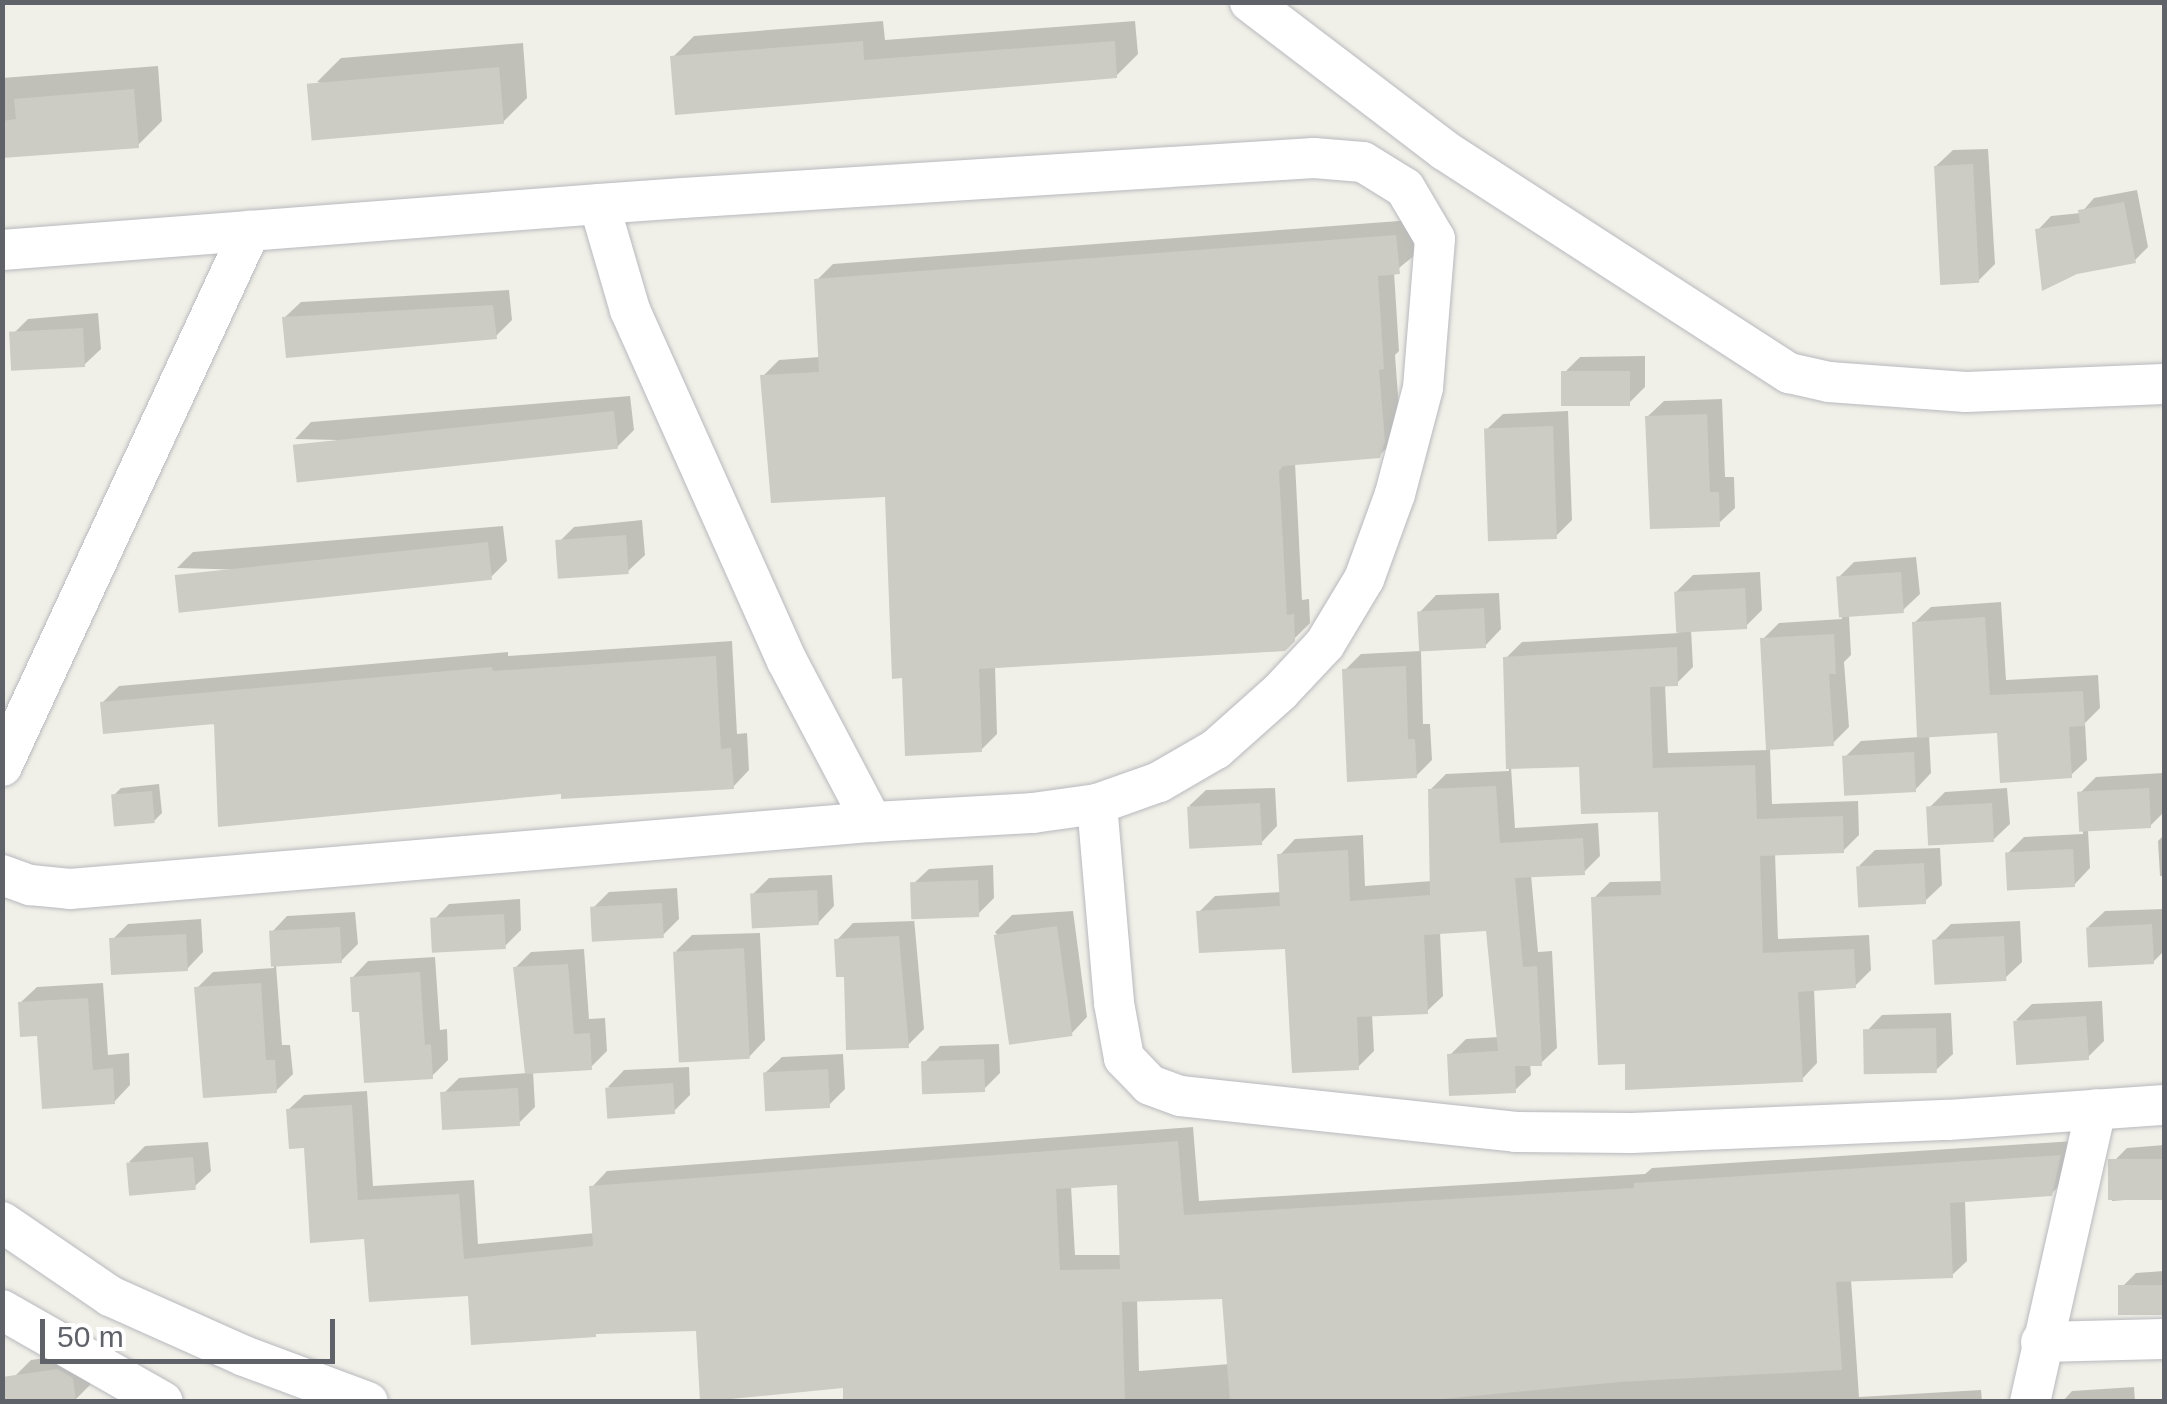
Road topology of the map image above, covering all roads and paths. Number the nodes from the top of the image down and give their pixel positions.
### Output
1 (1250, 2) edge
2 (600, 204) junction
3 (250, 231) junction
4 (2, 250) edge
5 (2164, 384) edge
6 (2, 766) edge
7 (1098, 804) junction
8 (872, 822) junction
9 (2, 875) edge
10 (2164, 1105) edge
11 (2096, 1108) junction
12 (2, 1222) edge
13 (2, 1310) edge
14 (2164, 1339) edge
15 (2041, 1342) junction
16 (162, 1402) edge
17 (368, 1402) edge
18 (2030, 1402) edge

1 - 5 street
2 - 3 street
2 - 7 street
2 - 8 street
3 - 4 street
3 - 6 street
7 - 8 street
7 - 11 street
8 - 9 street
10 - 11 street
11 - 15 street
12 - 17 street
13 - 16 street
14 - 15 street
15 - 18 street

